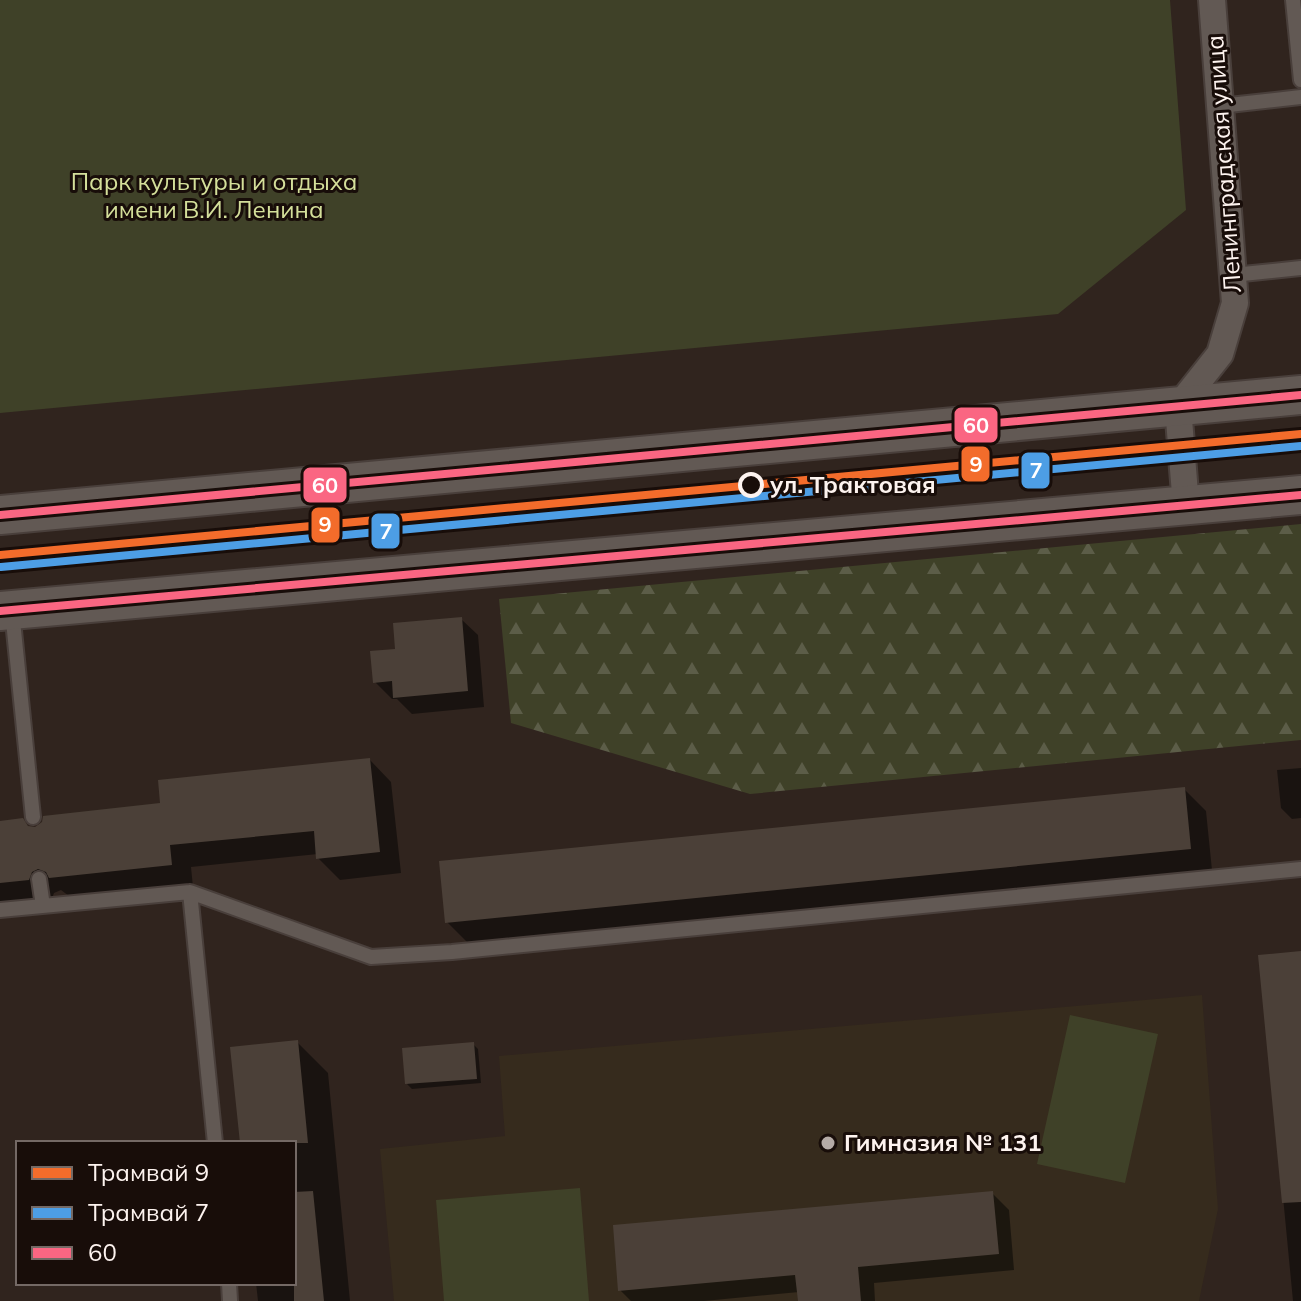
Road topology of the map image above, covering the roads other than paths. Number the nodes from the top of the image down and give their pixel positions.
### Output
1 (1212, 0) edge
2 (1293, 0) edge
3 (1301, 80) edge
4 (1301, 97) edge
5 (1220, 106) junction
6 (1301, 268) edge
7 (1233, 275) junction
8 (1301, 395) edge
9 (1178, 407) junction
10 (1301, 495) edge
11 (1186, 506) junction
12 (0, 515) edge
13 (6, 610) edge
14 (33, 817) dead end
15 (1301, 869) edge
16 (39, 879) dead end
17 (190, 892) junction
18 (43, 906) junction
19 (0, 910) edge
20 (215, 1141) edge

1 - 5 street, Ленинградская улица
2 - 3 lane
4 - 5 lane
5 - 7 street, Ленинградская улица
6 - 7 lane
7 - 9 street, Ленинградская улица
8 - 9 main road
9 - 11 street
9 - 12 main road
10 - 11 main road
11 - 13 main road
13 - 14 lane
15 - 17 lane
16 - 18 lane
17 - 18 lane
17 - 20 lane
18 - 19 lane

